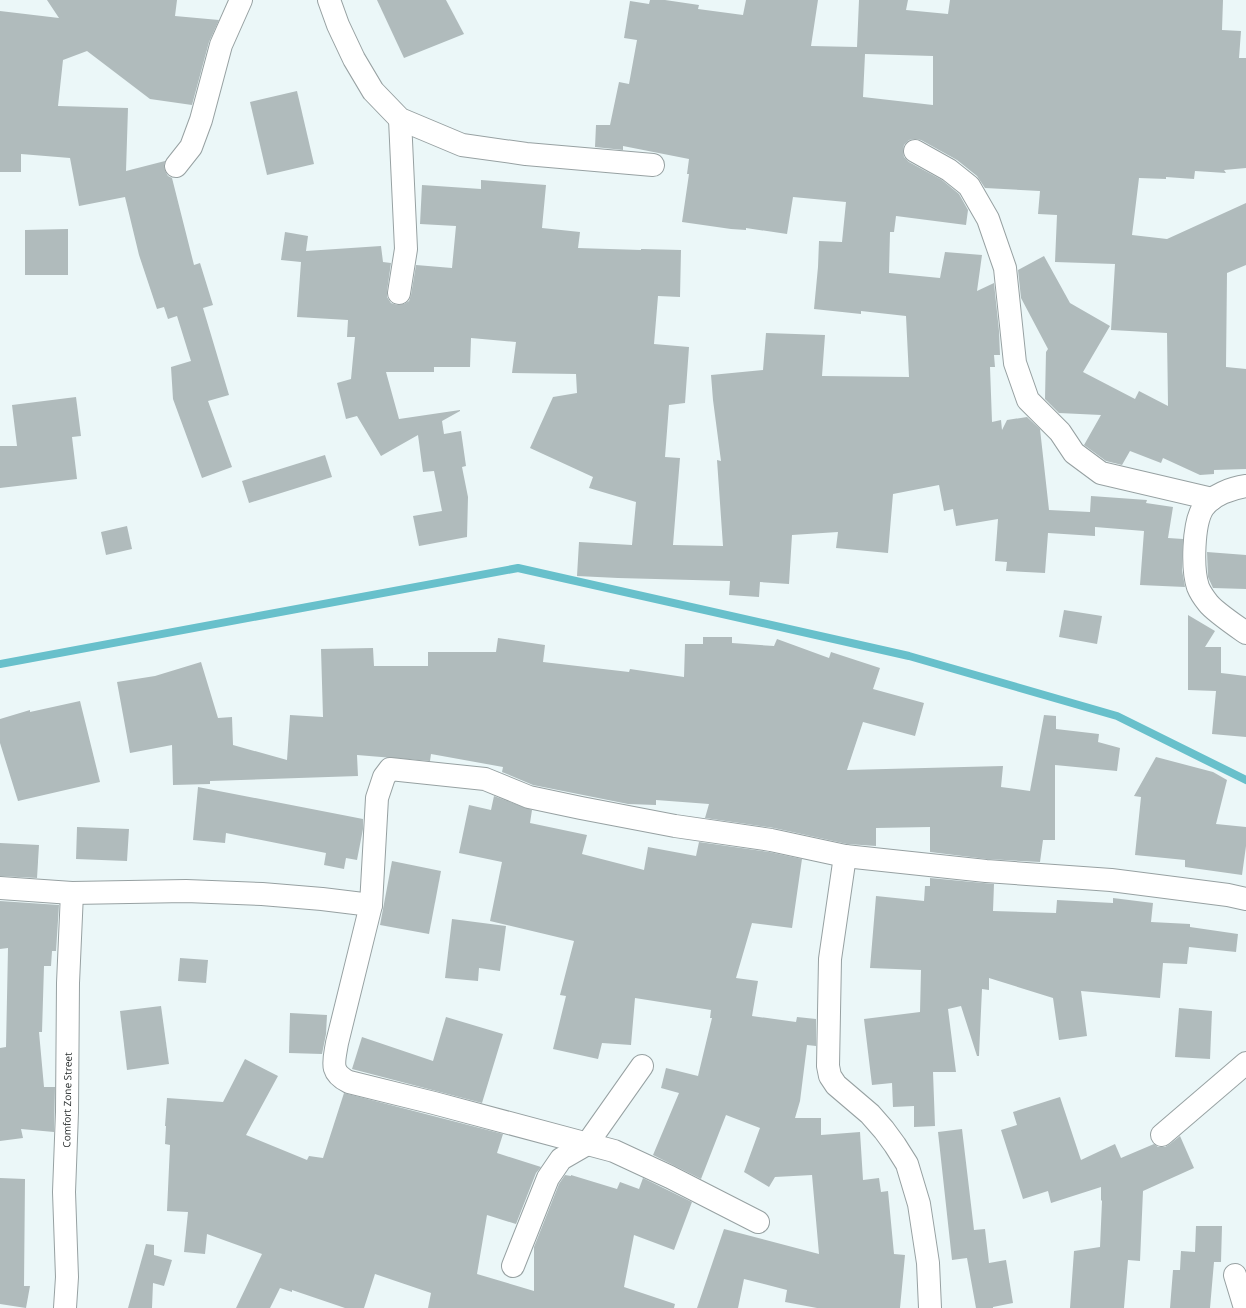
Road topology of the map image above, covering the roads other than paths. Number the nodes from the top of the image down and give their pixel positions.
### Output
1 (241, 0) edge
2 (329, 0) edge
3 (400, 119) junction
4 (915, 151) dead end
5 (653, 165) dead end
6 (176, 166) dead end
7 (399, 293) dead end
8 (1246, 486) edge
9 (1212, 499) junction
10 (1246, 633) edge
11 (845, 856) junction
12 (0, 888) edge
13 (72, 893) junction
14 (1246, 899) edge
15 (371, 905) junction
16 (1246, 1063) edge
17 (642, 1066) dead end
18 (1162, 1135) dead end
19 (587, 1144) junction
20 (758, 1222) dead end
21 (514, 1266) dead end
22 (1235, 1274) dead end
23 (65, 1308) edge
24 (930, 1308) edge
25 (1245, 1308) edge

1 - 6 street
2 - 3 street
3 - 5 street
3 - 7 street
4 - 9 street
8 - 9 street
9 - 10 street
11 - 14 street
11 - 15 street
11 - 24 street
12 - 13 street
13 - 15 street
13 - 23 street, Comfort Zone Street
15 - 19 street
16 - 18 street
17 - 19 street
19 - 20 street
19 - 21 street
22 - 25 street

